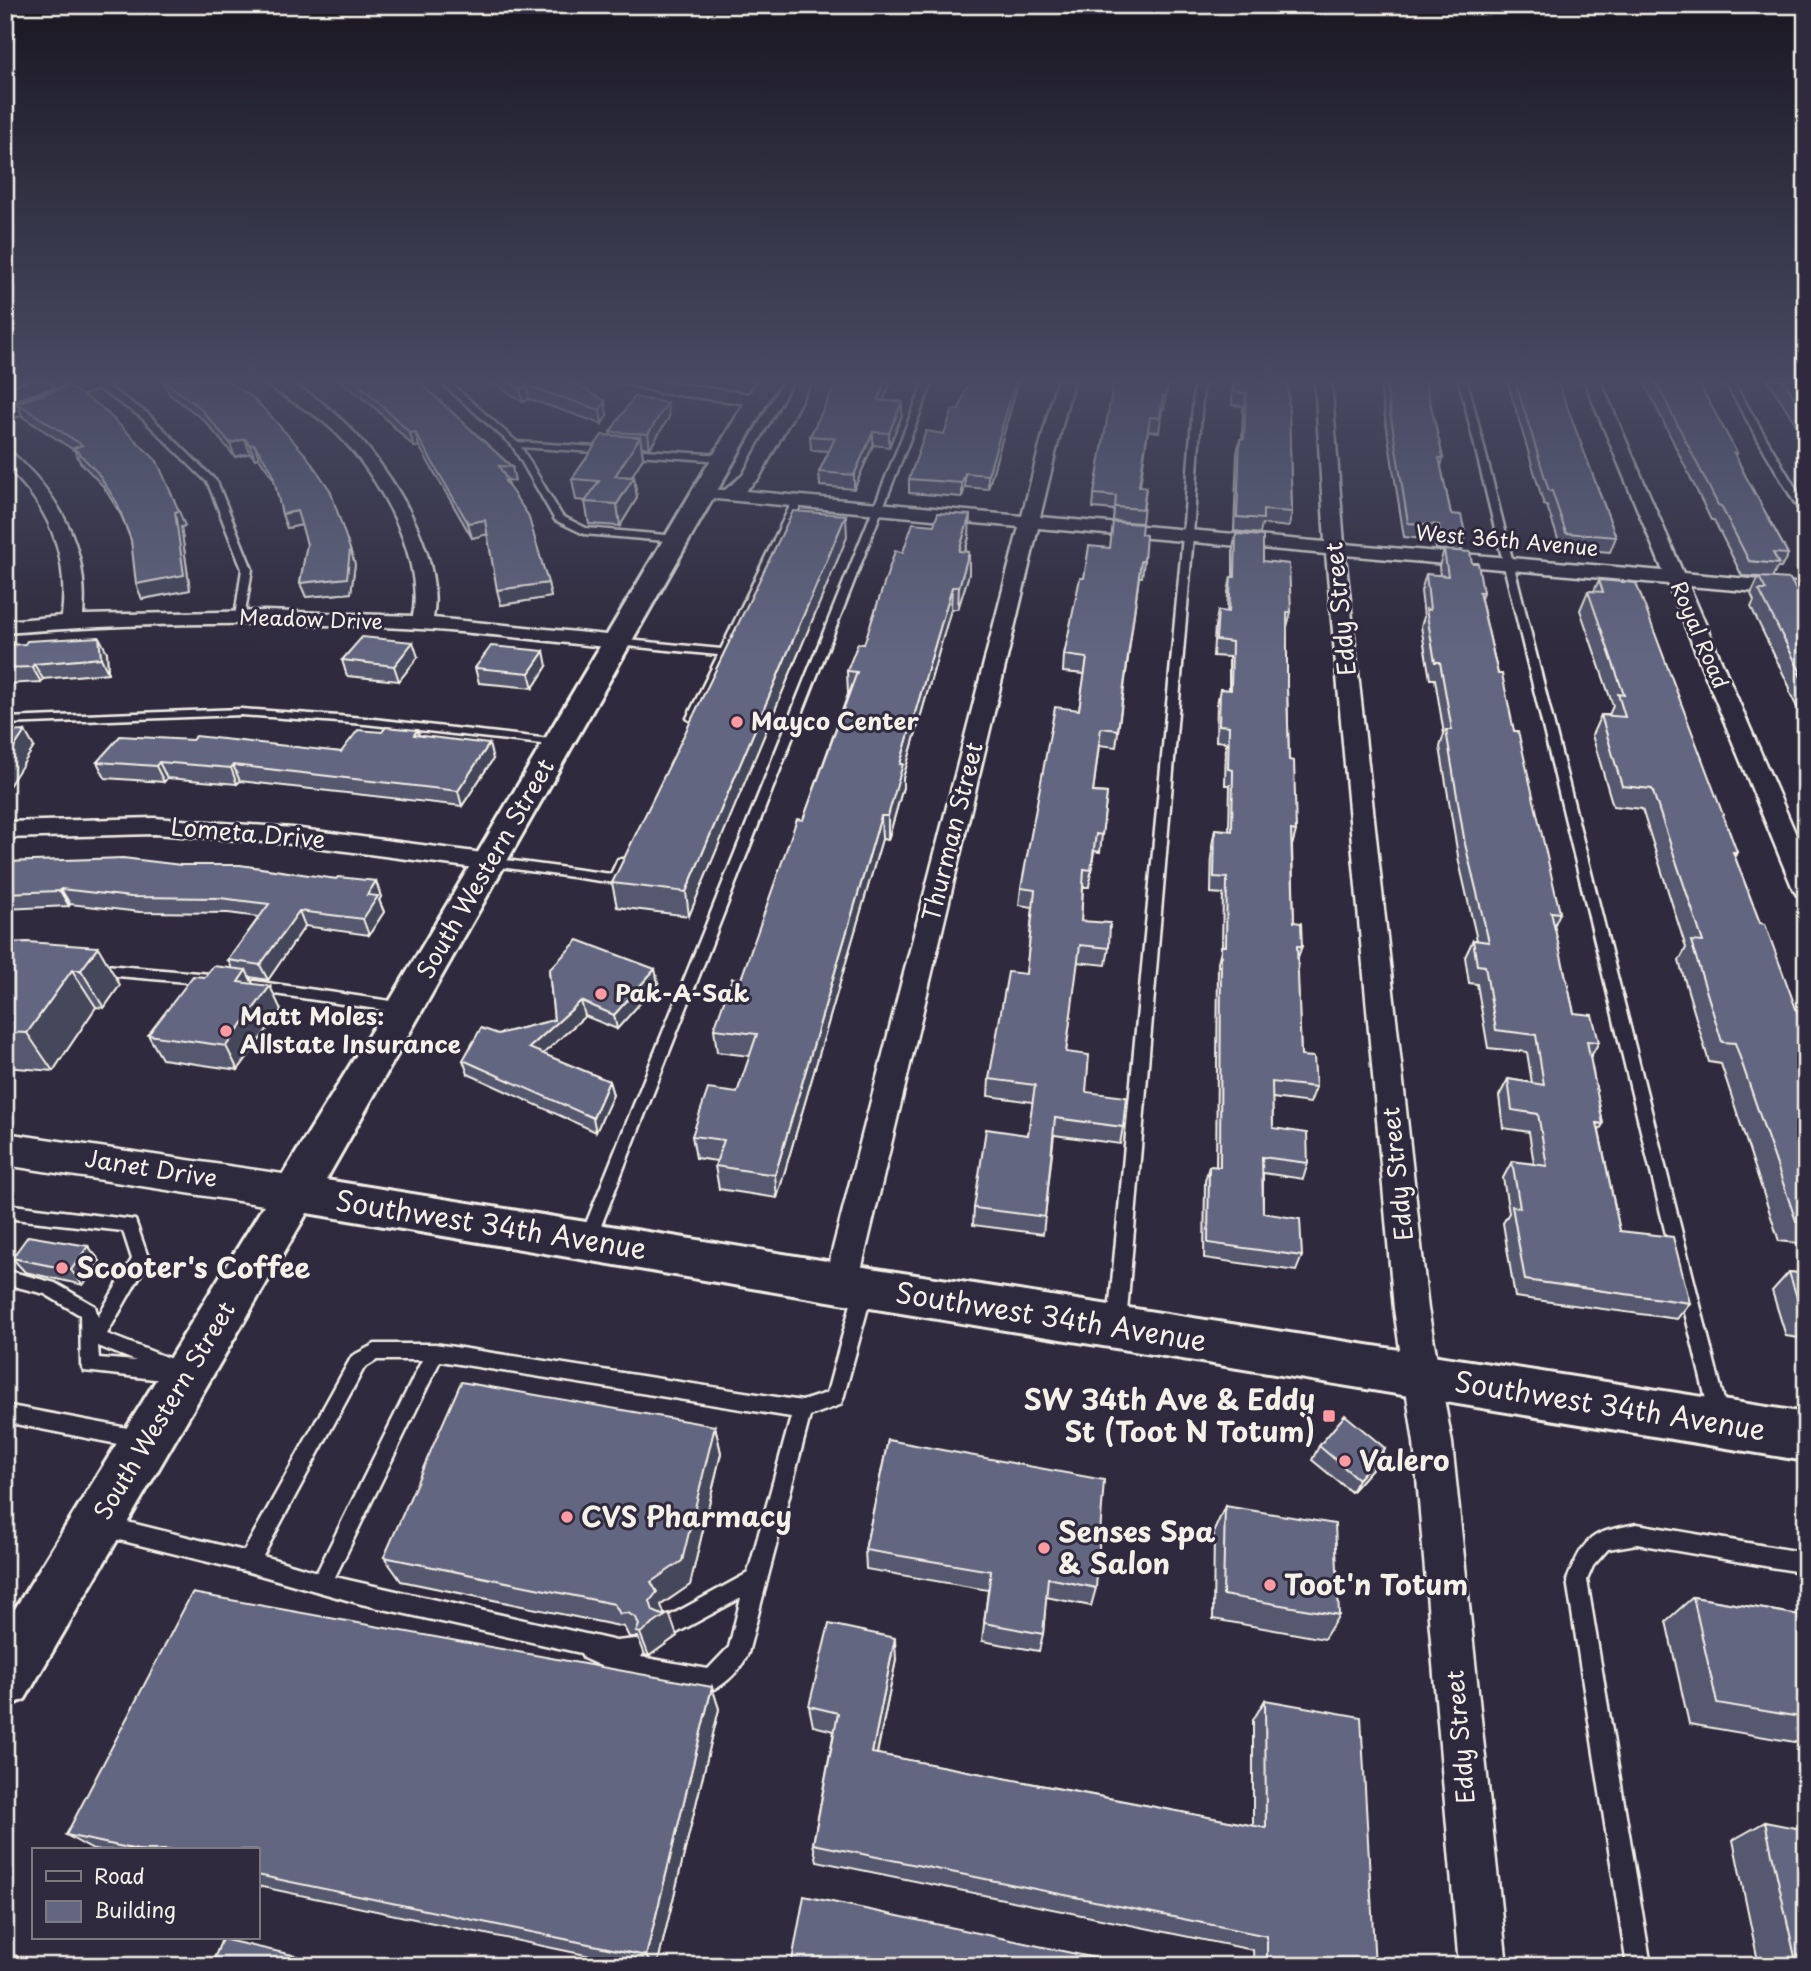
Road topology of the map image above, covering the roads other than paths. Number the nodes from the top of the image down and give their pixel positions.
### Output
1 (25, 472) edge
2 (202, 472) edge
3 (376, 472) edge
4 (531, 472) edge
5 (720, 472) edge
6 (753, 472) edge
7 (891, 472) edge
8 (1042, 472) edge
9 (1193, 472) edge
10 (1330, 472) edge
11 (1486, 472) edge
12 (1630, 472) edge
13 (1782, 472) edge
14 (715, 495) junction
15 (797, 502) junction
16 (876, 509) junction
17 (1806, 514) edge
18 (1030, 522) junction
19 (1188, 536) junction
20 (677, 539) junction
21 (1335, 549) junction
22 (1510, 564) junction
23 (1675, 579) junction
24 (1806, 590) edge
25 (240, 617) junction
26 (72, 621) junction
27 (422, 623) junction
28 (5, 628) edge
29 (617, 642) junction
30 (724, 652) junction
31 (5, 721) edge
32 (688, 728) edge
33 (559, 743) junction
34 (5, 830) edge
35 (627, 853) edge
36 (490, 862) junction
37 (1806, 889) edge
38 (78, 968) edge
39 (405, 1009) junction
40 (5, 1150) edge
41 (296, 1193) junction
42 (5, 1211) edge
43 (587, 1241) junction
44 (5, 1277) edge
45 (853, 1285) junction
46 (1116, 1327) junction
47 (435, 1352) junction
48 (188, 1374) junction
49 (1422, 1376) junction
50 (802, 1410) junction
51 (5, 1413) edge
52 (1720, 1423) junction
53 (1806, 1437) edge
54 (148, 1441) junction
55 (97, 1525) junction
56 (249, 1562) junction
57 (1806, 1563) edge
58 (756, 1579) junction
59 (324, 1581) junction
60 (671, 1626) edge
61 (570, 1641) junction
62 (636, 1649) edge
63 (5, 1679) edge
64 (1483, 1966) edge
65 (1639, 1966) edge

1 - 26 street
2 - 25 lane
3 - 27 street
4 - 20 lane
5 - 14 main road, South Western Street
6 - 14 street
7 - 16 lane
8 - 18 street, Thurman Street
9 - 19 lane
10 - 21 street, Eddy Street
11 - 22 lane
12 - 23 street, Royal Road
13 - 17 lane
14 - 15 street, West 36th Avenue
14 - 20 main road, South Western Street
15 - 16 street, West 36th Avenue
15 - 30 lane
16 - 18 street, West 36th Avenue
16 - 43 lane
18 - 19 street, West 36th Avenue
18 - 45 street, Thurman Street
19 - 21 street, West 36th Avenue
19 - 46 lane
20 - 29 main road, South Western Street
21 - 22 street, West 36th Avenue
21 - 49 street, Eddy Street
22 - 23 street, West 36th Avenue
22 - 52 lane
23 - 24 street, West 36th Avenue
23 - 37 street, Royal Road
25 - 26 street, Meadow Drive
25 - 27 street, Meadow Drive
26 - 28 street, Meadow Drive
27 - 29 street, Meadow Drive
29 - 30 lane
29 - 33 main road, South Western Street
30 - 32 lane
31 - 33 lane
33 - 36 main road, South Western Street
34 - 36 street, Lometa Drive
35 - 36 lane
36 - 39 main road, South Western Street
38 - 39 lane
39 - 41 main road, South Western Street
40 - 41 street, Janet Drive
41 - 43 main road, Southwest 34th Avenue
41 - 48 main road, South Western Street
42 - 48 lane
43 - 45 main road, Southwest 34th Avenue
44 - 48 lane
45 - 46 main road, Southwest 34th Avenue
45 - 50 lane
46 - 49 main road, Southwest 34th Avenue
47 - 50 lane
47 - 56 lane
47 - 59 lane
48 - 54 main road, South Western Street
49 - 52 main road, Southwest 34th Avenue
49 - 64 street, Eddy Street
50 - 58 lane
51 - 54 lane
52 - 53 main road, Southwest 34th Avenue
54 - 55 main road, South Western Street
55 - 56 lane
55 - 63 main road, South Western Street
56 - 59 lane
57 - 65 lane
58 - 60 lane
58 - 61 lane
59 - 61 lane
61 - 62 lane

